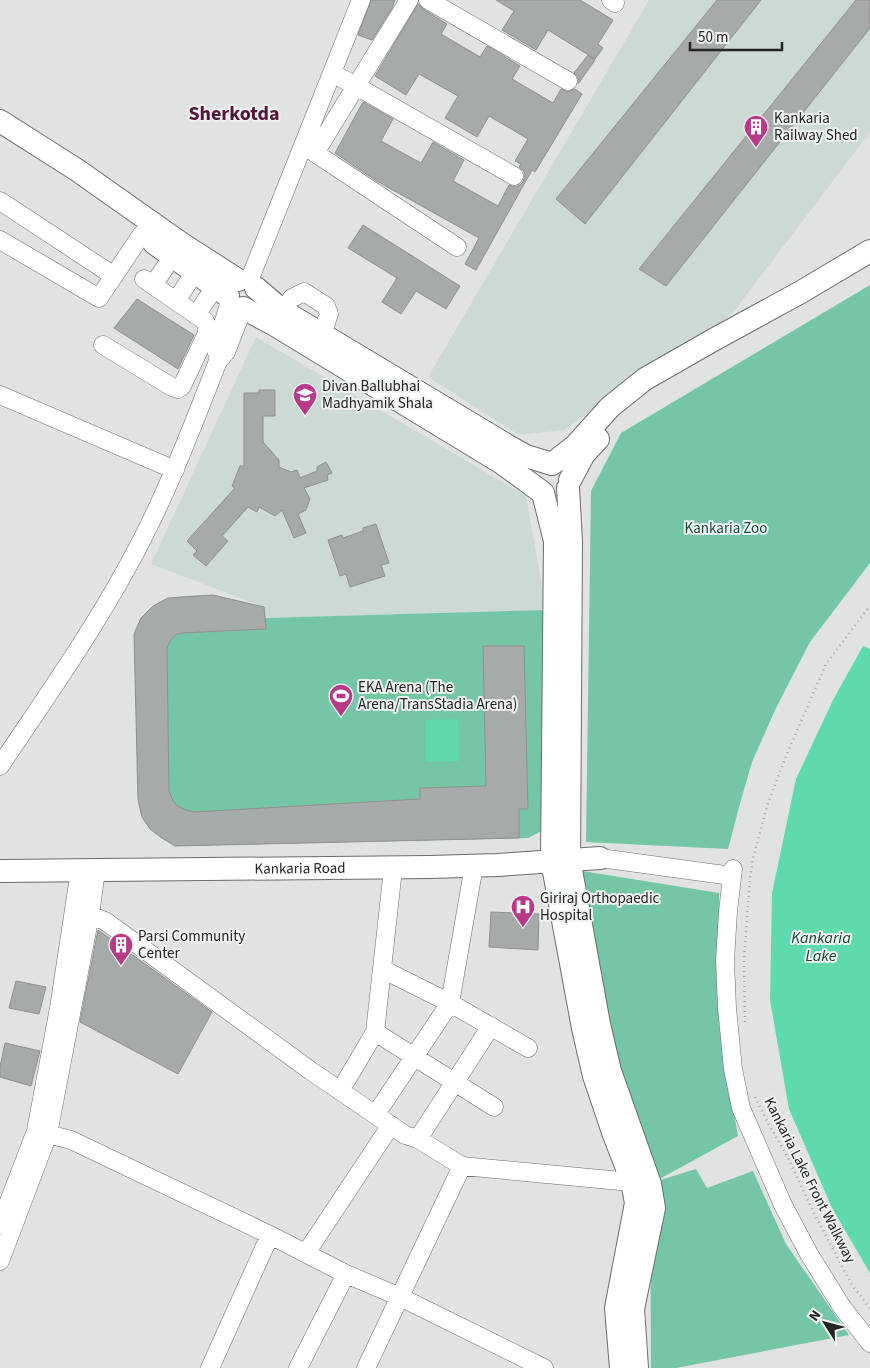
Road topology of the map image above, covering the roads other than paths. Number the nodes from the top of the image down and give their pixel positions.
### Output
1 (361, 0) edge
2 (409, 0) edge
3 (428, 0) edge
4 (332, 73) junction
5 (568, 81) dead end
6 (356, 86) junction
7 (0, 126) edge
8 (514, 176) dead end
9 (0, 201) edge
10 (142, 234) junction
11 (0, 240) edge
12 (457, 247) dead end
13 (870, 251) edge
14 (173, 256) junction
15 (870, 263) edge
16 (195, 272) junction
17 (114, 276) junction
18 (237, 291) junction
19 (176, 301) junction
20 (196, 315) junction
21 (718, 344) junction
22 (103, 345) dead end
23 (178, 389) junction
24 (0, 395) edge
25 (202, 402) junction
26 (552, 464) junction
27 (175, 470) junction
28 (569, 484) junction
29 (543, 493) junction
30 (0, 766) edge
31 (600, 858) joint
32 (561, 865) junction
33 (0, 871) edge
34 (87, 876) junction
35 (472, 877) junction
36 (392, 878) junction
37 (0, 882) edge
38 (90, 915) junction
39 (382, 969) junction
40 (450, 1003) junction
41 (491, 1026) junction
42 (376, 1032) junction
43 (528, 1048) dead end
44 (414, 1057) junction
45 (346, 1081) dead end
46 (455, 1082) junction
47 (382, 1105) dead end
48 (494, 1107) dead end
49 (391, 1125) junction
50 (42, 1132) junction
51 (418, 1139) junction
52 (462, 1166) junction
53 (641, 1183) junction
54 (5, 1198) edge
55 (0, 1225) edge
56 (270, 1235) junction
57 (306, 1253) junction
58 (0, 1261) edge
59 (346, 1274) junction
60 (400, 1297) junction
61 (870, 1343) edge
62 (210, 1368) edge
63 (298, 1368) edge
64 (366, 1368) edge
65 (544, 1368) edge
66 (621, 1368) edge
67 (637, 1368) edge

1 - 4 street
2 - 6 street
3 - 5 street
4 - 6 street
4 - 18 street
6 - 8 street
6 - 12 street
7 - 10 main road
7 - 18 main road
9 - 17 street
10 - 14 main road
10 - 17 street
11 - 17 street
13 - 21 main road
14 - 16 main road
14 - 19 street
15 - 21 main road
16 - 18 main road
16 - 19 street
18 - 20 street
18 - 25 street
18 - 26 main road
18 - 29 main road
19 - 20 street
20 - 23 street
21 - 26 main road
21 - 28 main road
22 - 23 street
23 - 25 street
24 - 27 street
25 - 27 street
26 - 28 main road
26 - 29 main road
27 - 30 street
28 - 29 main road
28 - 32 main road
29 - 32 main road
31 - 32 main road, Kankaria Road
31 - 61 street
32 - 34 main road, Kankaria Road
32 - 35 main road
32 - 53 main road
33 - 34 main road, Kankaria Road
34 - 36 main road
34 - 37 main road
34 - 38 street
34 - 50 street
35 - 36 main road
35 - 40 street
36 - 39 street
38 - 49 street
38 - 50 street
39 - 40 street
39 - 42 street
40 - 41 street
40 - 44 street
41 - 43 street
41 - 46 street
42 - 44 street
42 - 45 street
44 - 46 street
44 - 47 street
46 - 48 street
46 - 51 street
49 - 51 street
49 - 57 street
50 - 54 street
50 - 56 street
50 - 58 street
51 - 52 street
52 - 53 street
52 - 60 street
53 - 66 main road
53 - 67 main road
54 - 55 street
56 - 57 street
56 - 62 street
57 - 59 street
59 - 60 street
59 - 63 street
60 - 64 street
60 - 65 street

